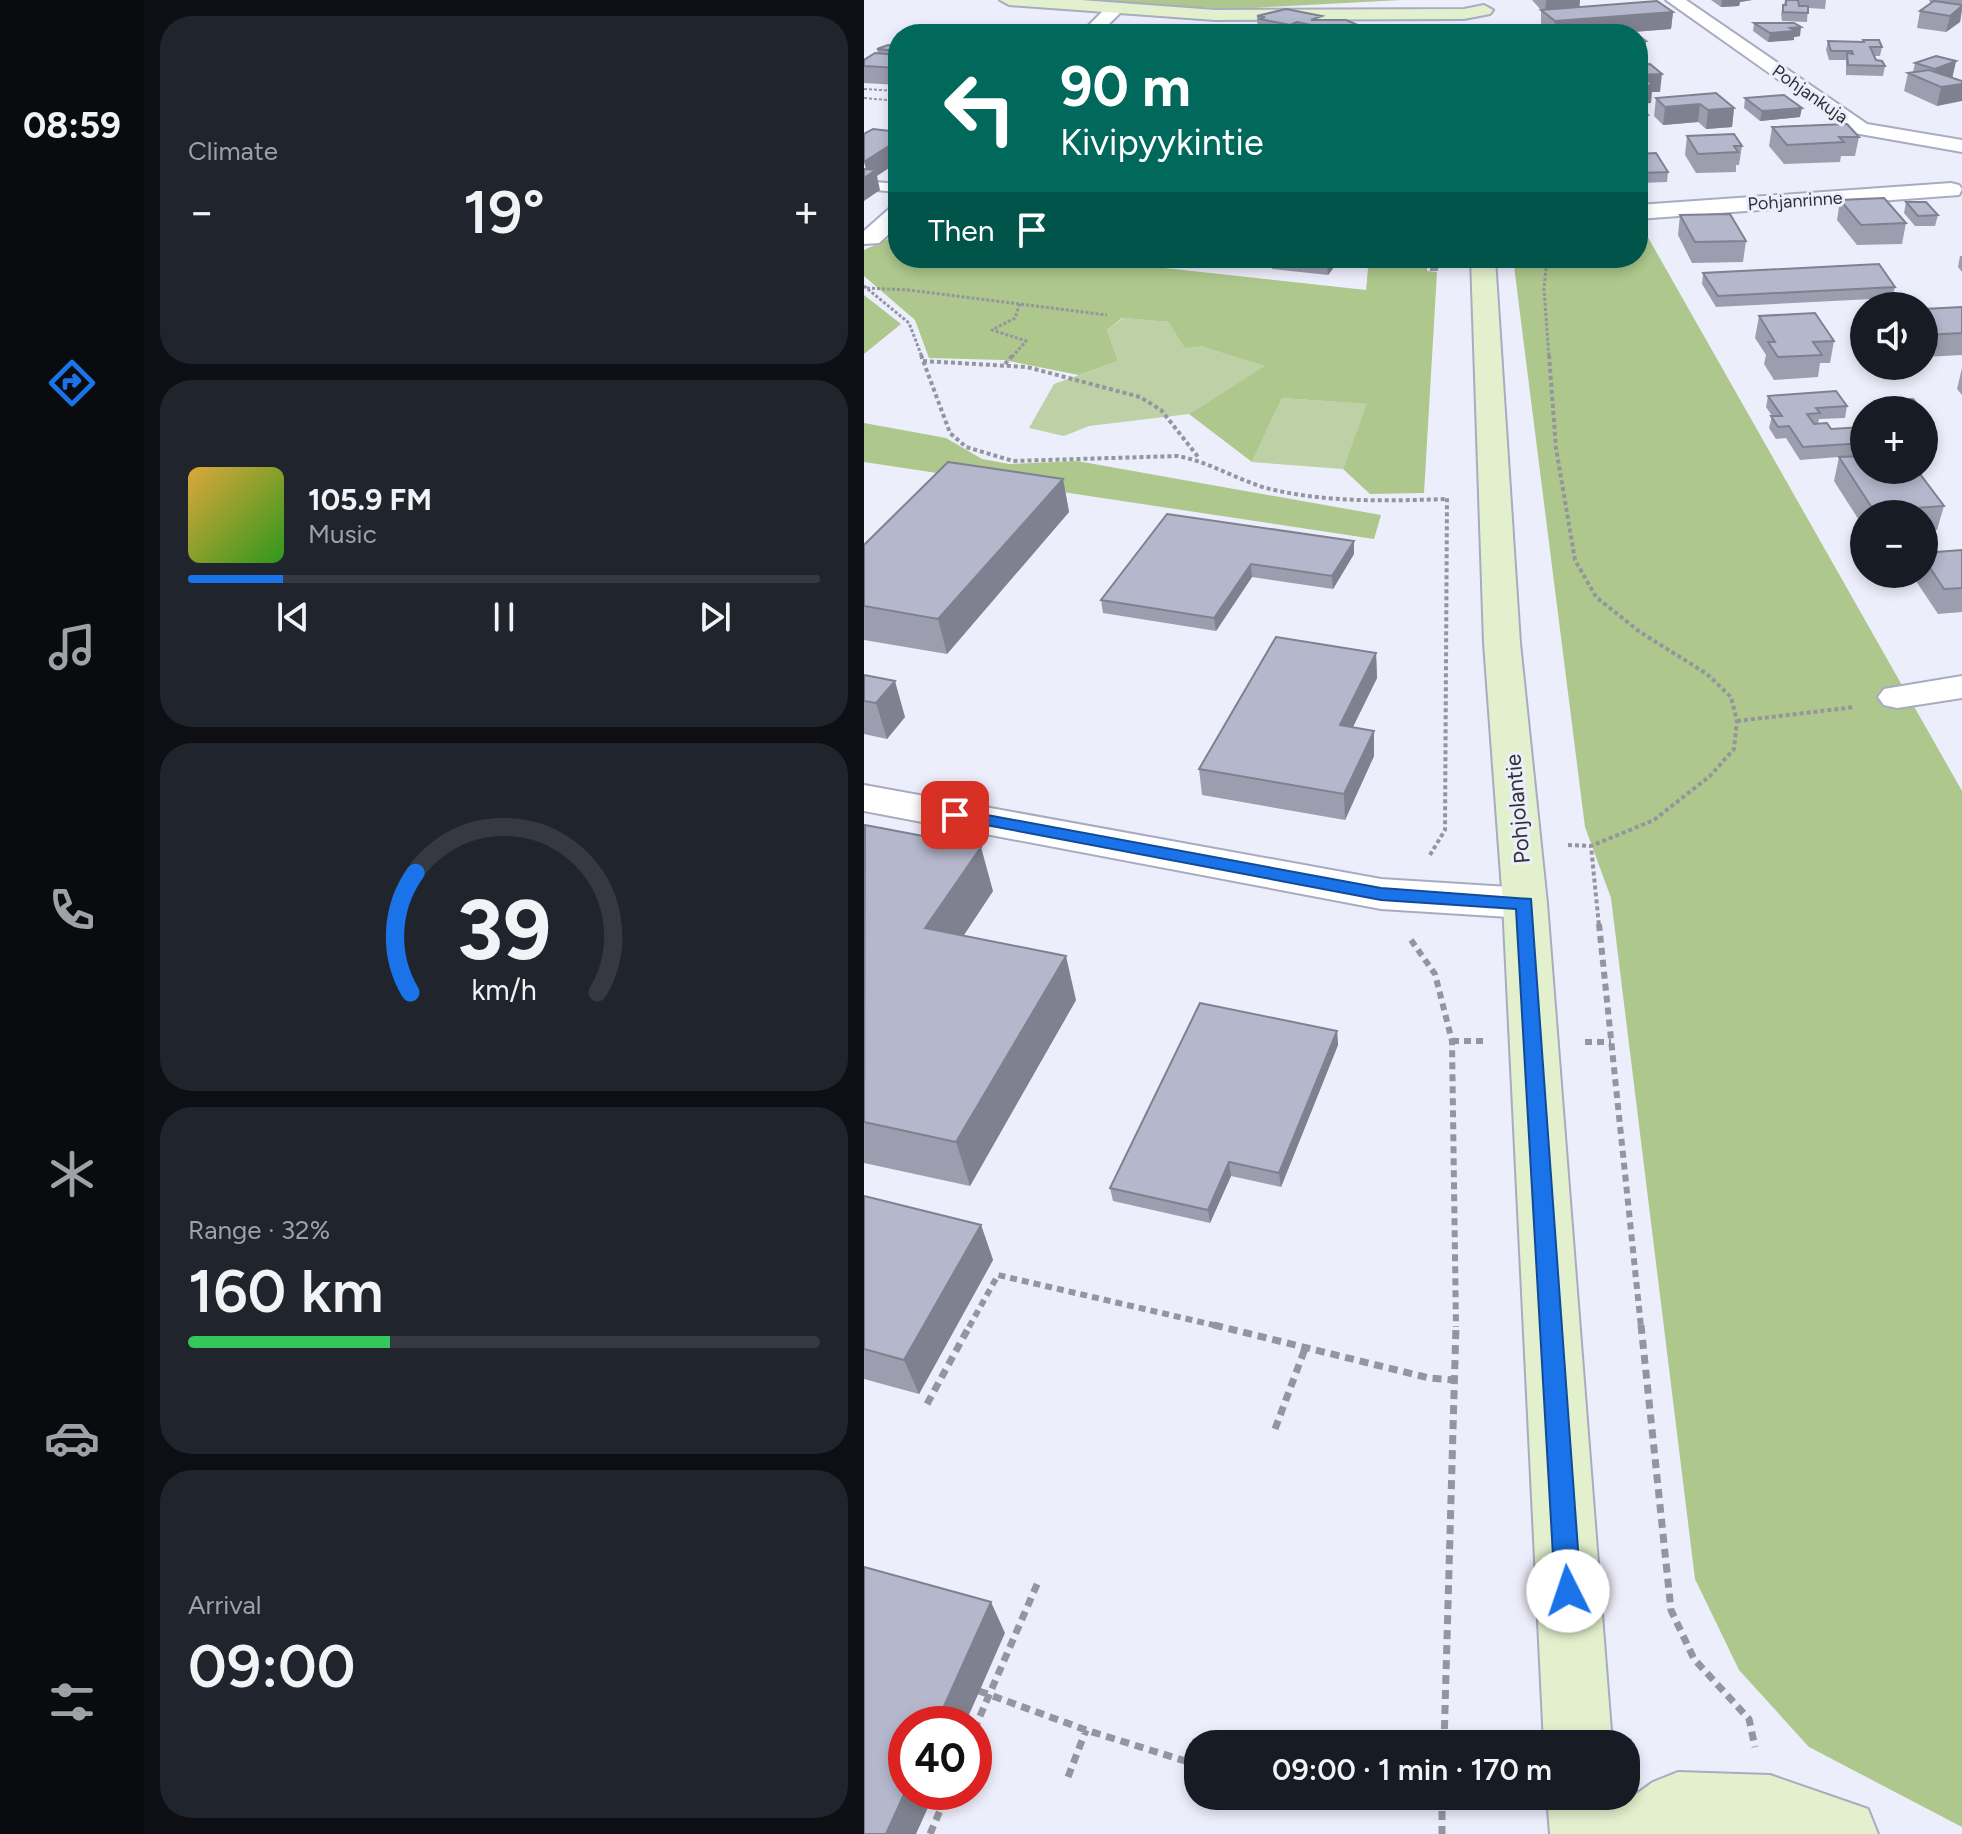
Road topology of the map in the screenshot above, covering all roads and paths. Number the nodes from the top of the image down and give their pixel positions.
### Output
1 (1009, 0) edge
2 (1675, 0) edge
3 (1115, 9) junction
4 (1474, 13) edge
5 (1099, 24) edge
6 (864, 89) edge
7 (888, 90) edge
8 (864, 98) edge
9 (888, 100) edge
10 (1962, 146) edge
11 (864, 185) edge
12 (888, 187) edge
13 (1958, 187) edge
14 (1648, 211) edge
15 (888, 222) edge
16 (870, 238) dead end
17 (1483, 268) edge
18 (1546, 268) edge
19 (865, 287) edge
20 (1020, 303) junction
21 (1107, 315) dead end
22 (923, 361) junction
23 (1005, 364) junction
24 (1201, 459) junction
25 (1447, 483) dead end
26 (1447, 499) junction
27 (1962, 687) edge
28 (1897, 697) joint
29 (1737, 721) junction
30 (864, 798) edge
31 (1427, 859) dead end
32 (1525, 903) junction
33 (1406, 936) dead end
34 (1306, 1346) junction
35 (1455, 1380) junction
36 (927, 1404) dead end
37 (1275, 1429) dead end
38 (1038, 1582) dead end
39 (979, 1691) dead end
40 (989, 1695) junction
41 (984, 1706) edge
42 (1749, 1719) dead end
43 (1086, 1730) junction
44 (1444, 1730) edge
45 (1577, 1730) edge
46 (1184, 1761) edge
47 (1068, 1777) dead end
48 (940, 1810) edge
49 (1442, 1810) edge
50 (1583, 1810) edge
51 (930, 1834) edge
52 (1442, 1834) edge
53 (1585, 1834) edge
54 (1640, 1834) edge
55 (1843, 1834) edge

1 - 3 street
2 - 10 street, Pohjankuja
3 - 4 street
3 - 5 street
6 - 7 path
8 - 9 path
11 - 12 lane
13 - 14 street, Pohjanrinne
15 - 16 street
17 - 32 street, Pohjolantie
18 - 29 path
19 - 20 path
19 - 22 path
20 - 21 path
20 - 23 path
22 - 23 path
22 - 24 path
23 - 24 path
24 - 26 path
25 - 26 path
26 - 31 path
27 - 28 street
28 - 29 path
29 - 42 path
30 - 32 street
32 - 45 street, Pohjolantie
33 - 35 path
34 - 35 path
34 - 36 path
34 - 37 path
35 - 44 path
38 - 40 path
39 - 40 path
40 - 41 path
40 - 43 path
43 - 46 path
43 - 47 path
48 - 51 path
49 - 52 path
50 - 53 street
54 - 55 street

